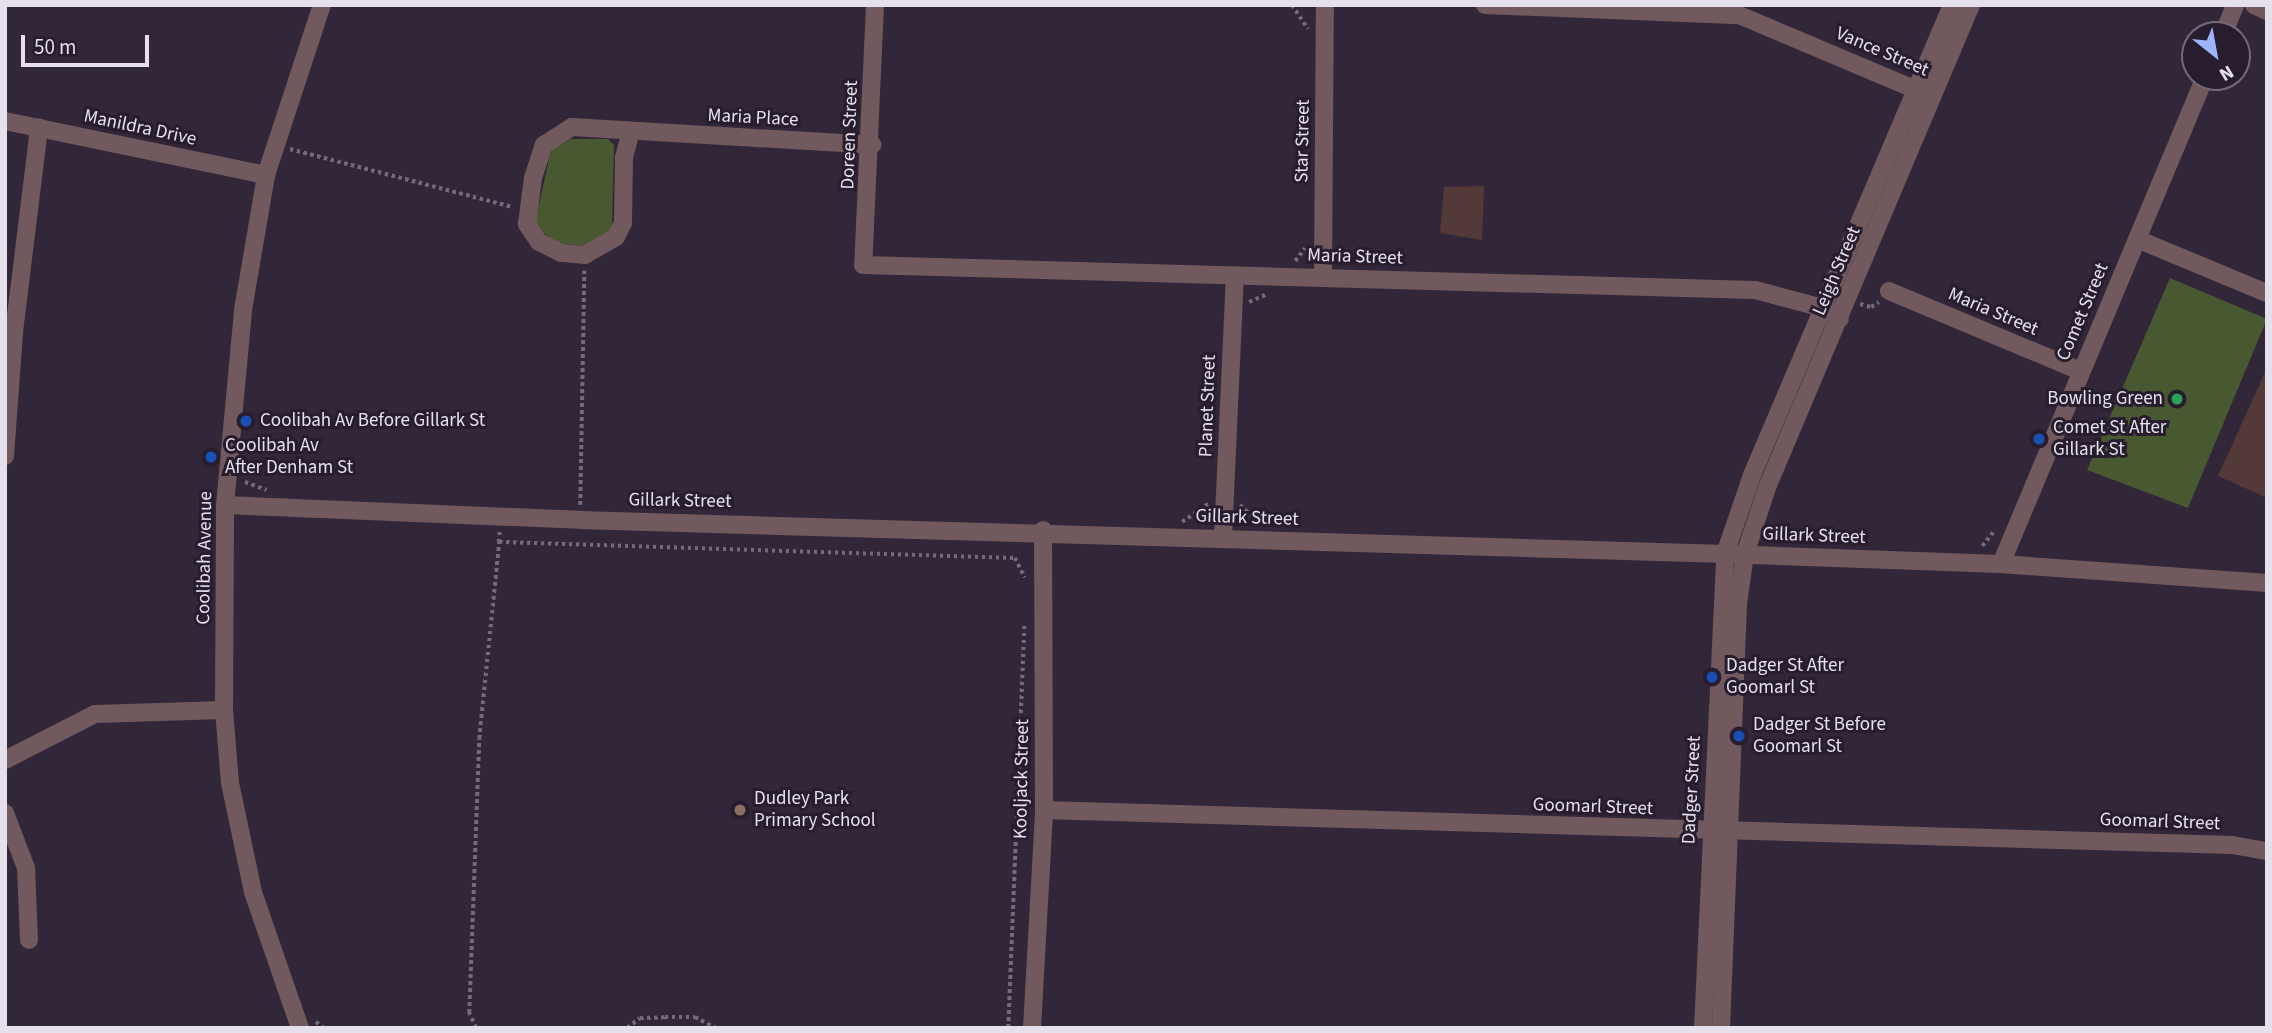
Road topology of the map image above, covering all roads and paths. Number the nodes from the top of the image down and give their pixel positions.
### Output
1 (322, 5) edge
2 (875, 5) edge
3 (1292, 5) edge
4 (1325, 5) edge
5 (1485, 5) edge
6 (1952, 5) edge
7 (1971, 5) edge
8 (2254, 5) edge
9 (2267, 11) edge
10 (1313, 36) dead end
11 (2199, 91) edge
12 (1925, 93) junction
13 (5, 121) edge
14 (39, 128) junction
15 (631, 131) junction
16 (274, 144) junction
17 (872, 145) junction
18 (266, 175) junction
19 (529, 211) junction
20 (1306, 237) dead end
21 (2137, 240) junction
22 (584, 255) junction
23 (1292, 264) dead end
24 (863, 265) joint
25 (1235, 276) junction
26 (1269, 276) junction
27 (1323, 276) junction
28 (1889, 292) dead end
29 (2267, 293) edge
30 (1245, 308) dead end
31 (1823, 308) junction
32 (1840, 319) junction
33 (10, 332) edge
34 (2080, 371) junction
35 (5, 456) edge
36 (228, 480) junction
37 (270, 492) dead end
38 (1241, 492) dead end
39 (570, 503) dead end
40 (594, 504) dead end
41 (1233, 504) junction
42 (225, 505) junction
43 (580, 511) junction
44 (503, 517) junction
45 (1179, 524) dead end
46 (1264, 526) dead end
47 (1043, 530) junction
48 (1223, 538) junction
49 (499, 542) junction
50 (1725, 554) junction
51 (1745, 554) junction
52 (2001, 564) junction
53 (2267, 583) edge
54 (1026, 584) dead end
55 (1025, 620) dead end
56 (224, 710) junction
57 (5, 760) edge
58 (1044, 810) junction
59 (5, 813) edge
60 (1719, 832) junction
61 (2267, 851) edge
62 (29, 940) dead end
63 (300, 1028) edge
64 (476, 1028) edge
65 (627, 1028) edge
66 (716, 1028) edge
67 (1008, 1028) edge
68 (1032, 1028) edge
69 (1703, 1028) edge
70 (1721, 1028) edge

1 - 16 street, Coolibah Avenue
2 - 17 street, Doreen Street
3 - 10 path
4 - 27 street, Star Street
5 - 12 street, Vance Street
6 - 12 street, Leigh Street
7 - 12 street, Leigh Street
8 - 9 street
11 - 21 street, Comet Street
12 - 31 street, Leigh Street
12 - 32 street, Leigh Street
13 - 14 street, Manildra Drive
14 - 18 street, Manildra Drive
14 - 33 street
15 - 17 street, Maria Place
15 - 19 street, Maria Place
15 - 22 street
16 - 18 street, Coolibah Avenue
16 - 19 path
17 - 24 street, Doreen Street
18 - 36 street, Coolibah Avenue
19 - 22 street, Maria Place
20 - 23 path
21 - 29 street
21 - 34 street, Comet Street
22 - 43 path
24 - 25 street, Maria Street
25 - 26 street, Maria Street
25 - 41 street, Planet Street
26 - 27 street, Maria Street
26 - 30 path
27 - 31 street, Maria Street
28 - 34 street, Maria Street
31 - 32 street, Maria Street
31 - 50 street, Leigh Street
32 - 51 street, Leigh Street
33 - 35 street
34 - 52 street, Comet Street
36 - 37 path
36 - 42 street, Coolibah Avenue
38 - 41 path
39 - 43 path
40 - 43 path
41 - 45 path
41 - 46 path
41 - 48 street, Planet Street
42 - 44 street, Gillark Street
42 - 56 street, Coolibah Avenue
43 - 44 street, Gillark Street
43 - 47 street, Gillark Street
44 - 49 path
47 - 48 street, Gillark Street
47 - 58 street, Kooljack Street
48 - 50 street, Gillark Street
49 - 54 path
49 - 64 path
50 - 51 street, Gillark Street
50 - 60 street, Dadger Street
51 - 52 street, Gillark Street
51 - 60 street, Dadger Street
52 - 53 street, Gillark Street
55 - 67 path
56 - 57 street
56 - 63 street, Coolibah Avenue
58 - 60 street, Goomarl Street
58 - 68 street, Kooljack Street
59 - 62 street
60 - 61 street, Goomarl Street
60 - 69 street, Dadger Street
60 - 70 street, Dadger Street
65 - 66 path

